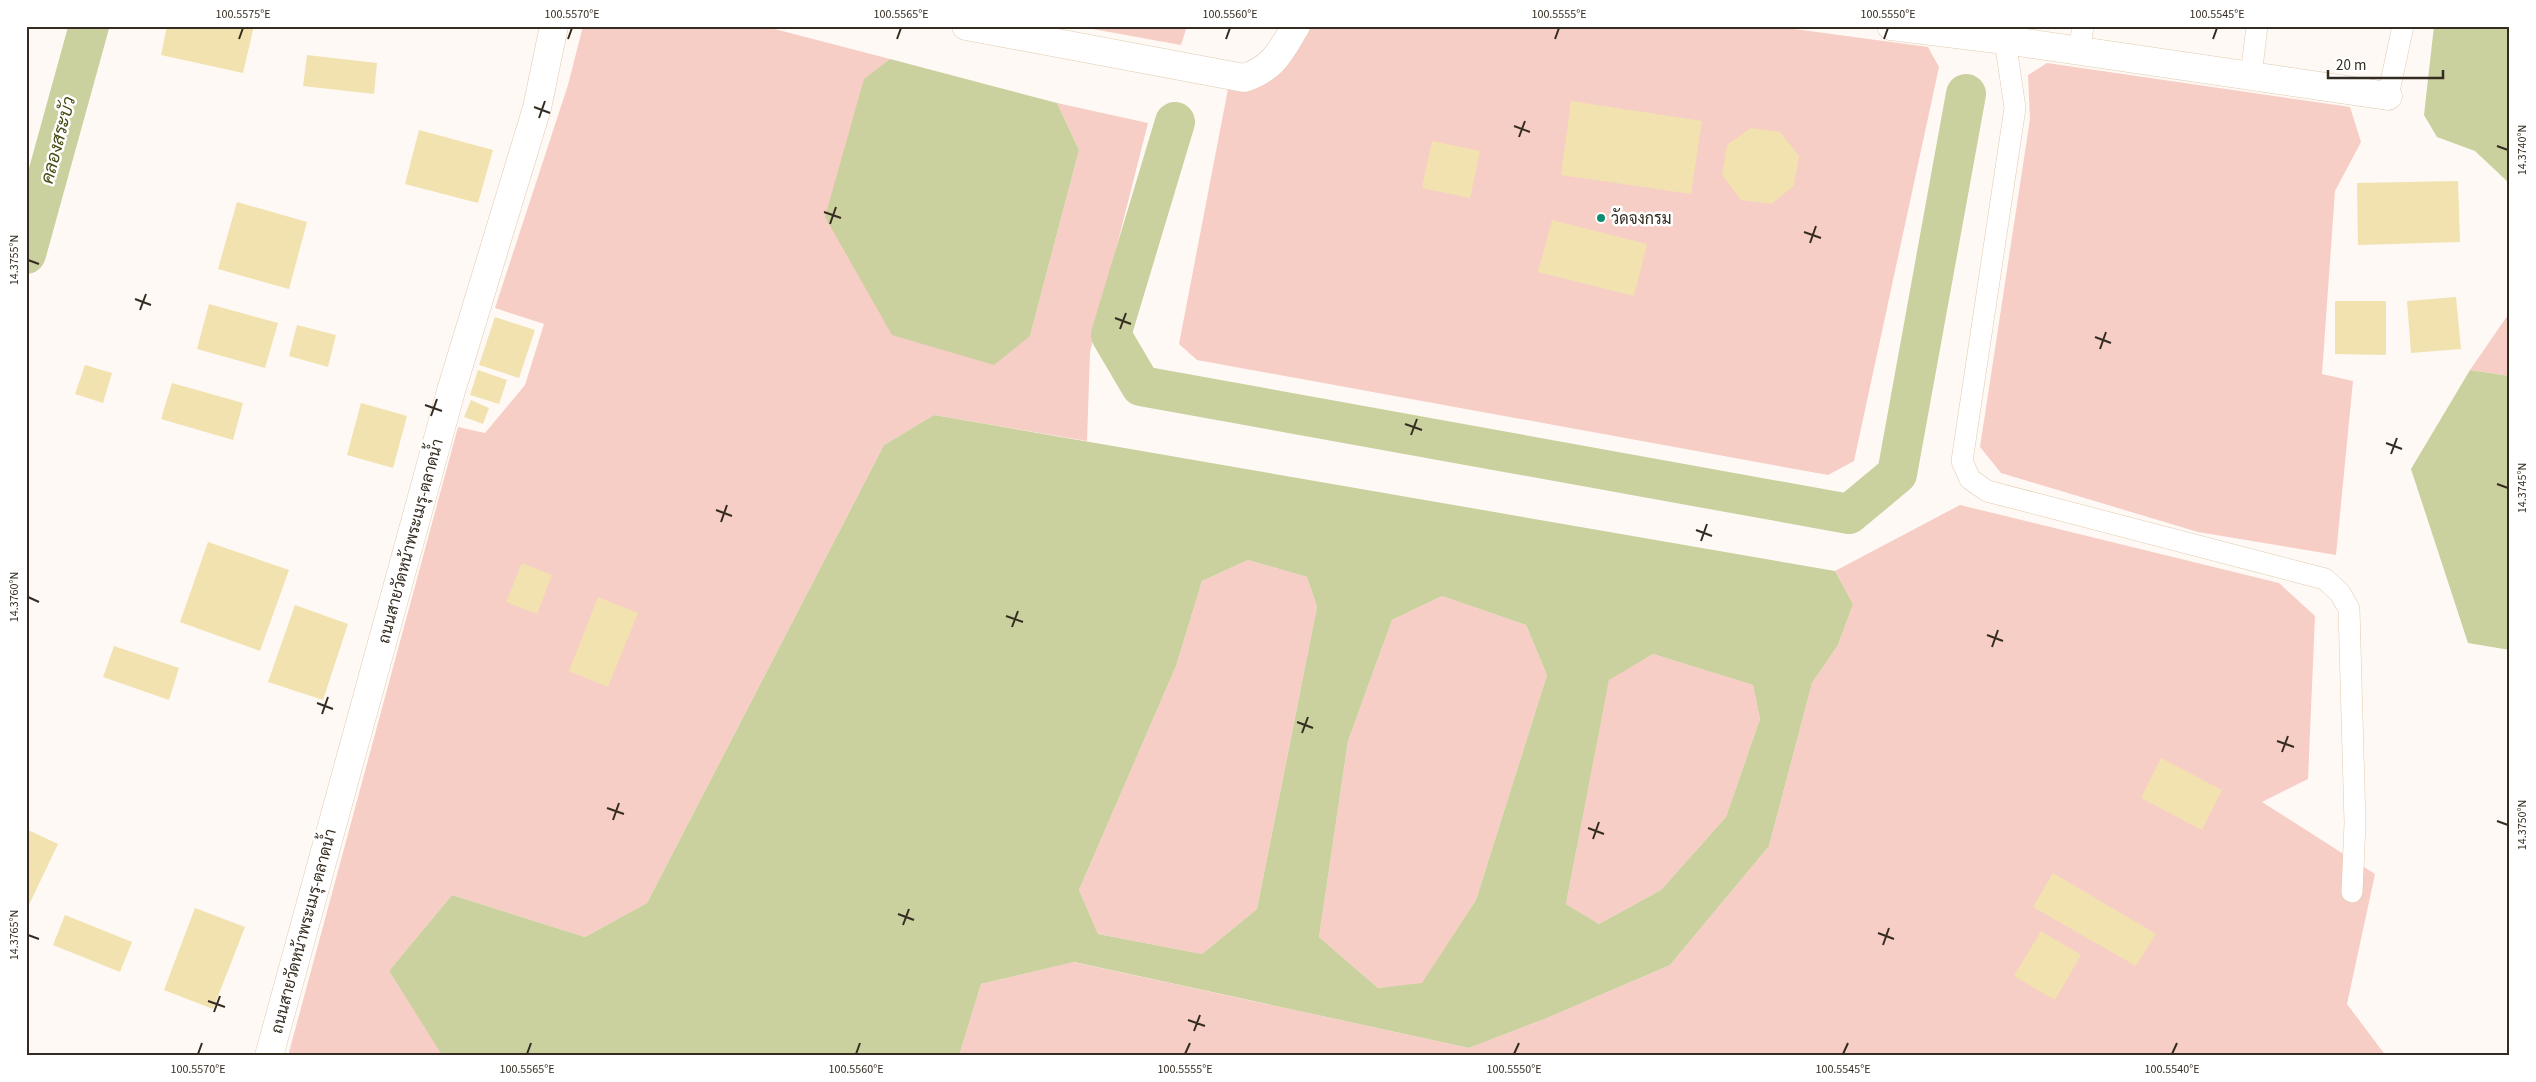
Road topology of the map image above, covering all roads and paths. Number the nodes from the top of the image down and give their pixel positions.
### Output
1 (554, 26) edge
2 (966, 26) edge
3 (1296, 26) edge
4 (1891, 26) edge
5 (2257, 26) edge
6 (2403, 26) edge
7 (2081, 38) edge
8 (2005, 40) junction
9 (2251, 76) junction
10 (2388, 96) joint
11 (2352, 892) dead end
12 (269, 1056) edge

1 - 12 street, ถนนสายวัดหน้าพระเมรุ-ตลาดน้ำ
2 - 3 street
4 - 8 street
5 - 9 lane
6 - 10 lane
7 - 8 street
7 - 9 street
8 - 11 lane
9 - 10 street

